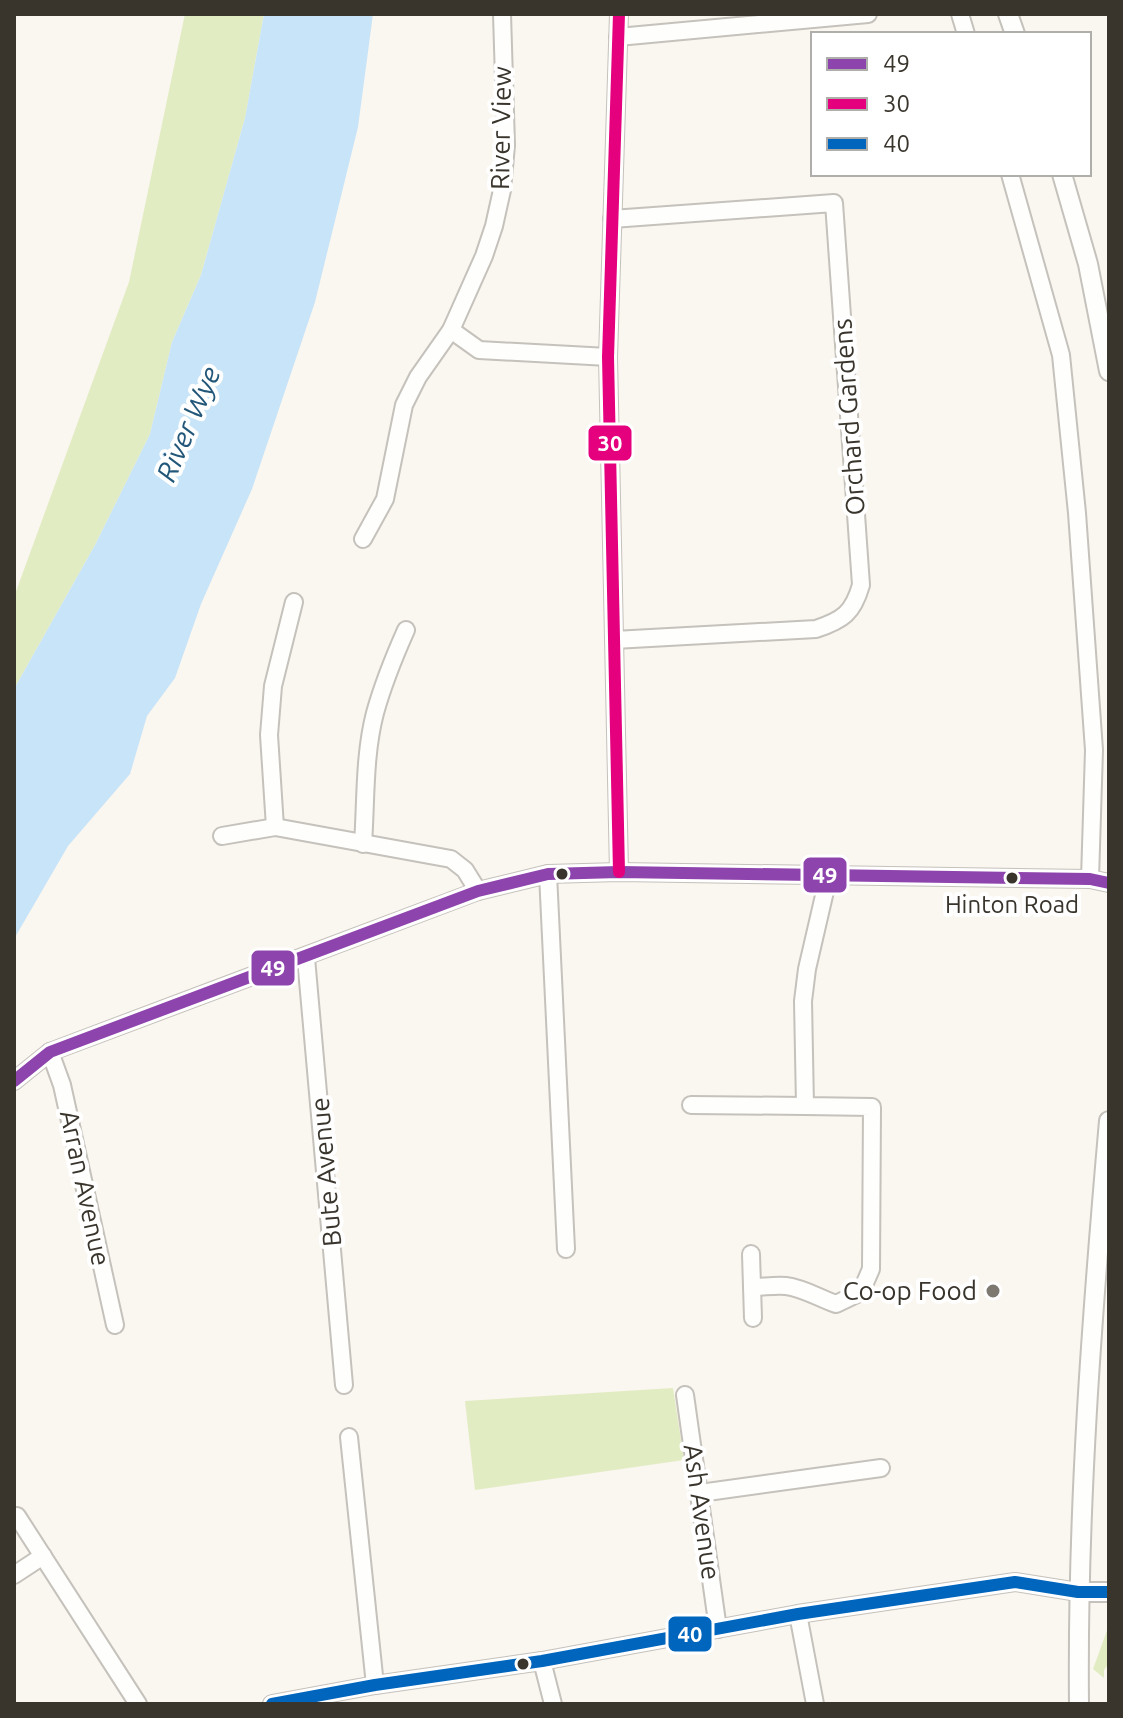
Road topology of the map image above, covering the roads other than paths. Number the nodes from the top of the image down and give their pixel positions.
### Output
1 (502, 14) edge
2 (619, 14) edge
3 (868, 14) edge
4 (618, 37) junction
5 (1011, 176) edge
6 (1063, 176) edge
7 (612, 219) junction
8 (451, 330) junction
9 (608, 357) junction
10 (1109, 371) edge
11 (363, 539) dead end
12 (294, 602) dead end
13 (406, 630) dead end
14 (614, 640) junction
15 (275, 827) junction
16 (222, 836) dead end
17 (363, 844) junction
18 (619, 872) junction
19 (548, 874) junction
20 (829, 874) junction
21 (1090, 879) junction
22 (1109, 883) edge
23 (478, 891) junction
24 (306, 958) junction
25 (50, 1052) junction
26 (14, 1081) edge
27 (691, 1105) dead end
28 (805, 1106) junction
29 (1109, 1121) edge
30 (566, 1249) dead end
31 (751, 1254) dead end
32 (752, 1287) junction
33 (753, 1318) dead end
34 (115, 1325) dead end
35 (344, 1385) dead end
36 (685, 1395) dead end
37 (349, 1437) dead end
38 (881, 1468) dead end
39 (700, 1493) junction
40 (17, 1516) dead end
41 (43, 1556) junction
42 (14, 1575) edge
43 (1078, 1592) junction
44 (1109, 1592) edge
45 (798, 1614) junction
46 (718, 1629) junction
47 (542, 1661) junction
48 (375, 1685) junction
49 (138, 1704) edge
50 (272, 1704) edge
51 (553, 1704) edge
52 (815, 1704) edge
53 (1079, 1704) edge

1 - 8 street, River View
2 - 4 street
3 - 4 street
4 - 7 street
5 - 21 street
6 - 10 street
7 - 9 street
7 - 14 street, Orchard Gardens
8 - 9 street
8 - 11 street, River View
9 - 14 street
12 - 15 street
13 - 17 street
14 - 18 street
15 - 16 street
15 - 17 street
17 - 23 street
18 - 19 street
18 - 20 street
19 - 23 street
19 - 30 street
20 - 21 street
20 - 28 street
21 - 22 street
23 - 24 street
24 - 25 street
24 - 35 street, Bute Avenue
25 - 26 street
25 - 34 street, Arran Avenue
27 - 28 street
28 - 32 street
29 - 43 street
31 - 32 street
32 - 33 street
36 - 39 street, Ash Avenue
37 - 48 street
38 - 39 street
39 - 46 street, Ash Avenue
40 - 41 street
41 - 42 street
41 - 49 street
43 - 44 street
43 - 45 street
43 - 53 street
45 - 46 street
45 - 52 street
46 - 47 street
47 - 48 street
47 - 51 street
48 - 50 street

